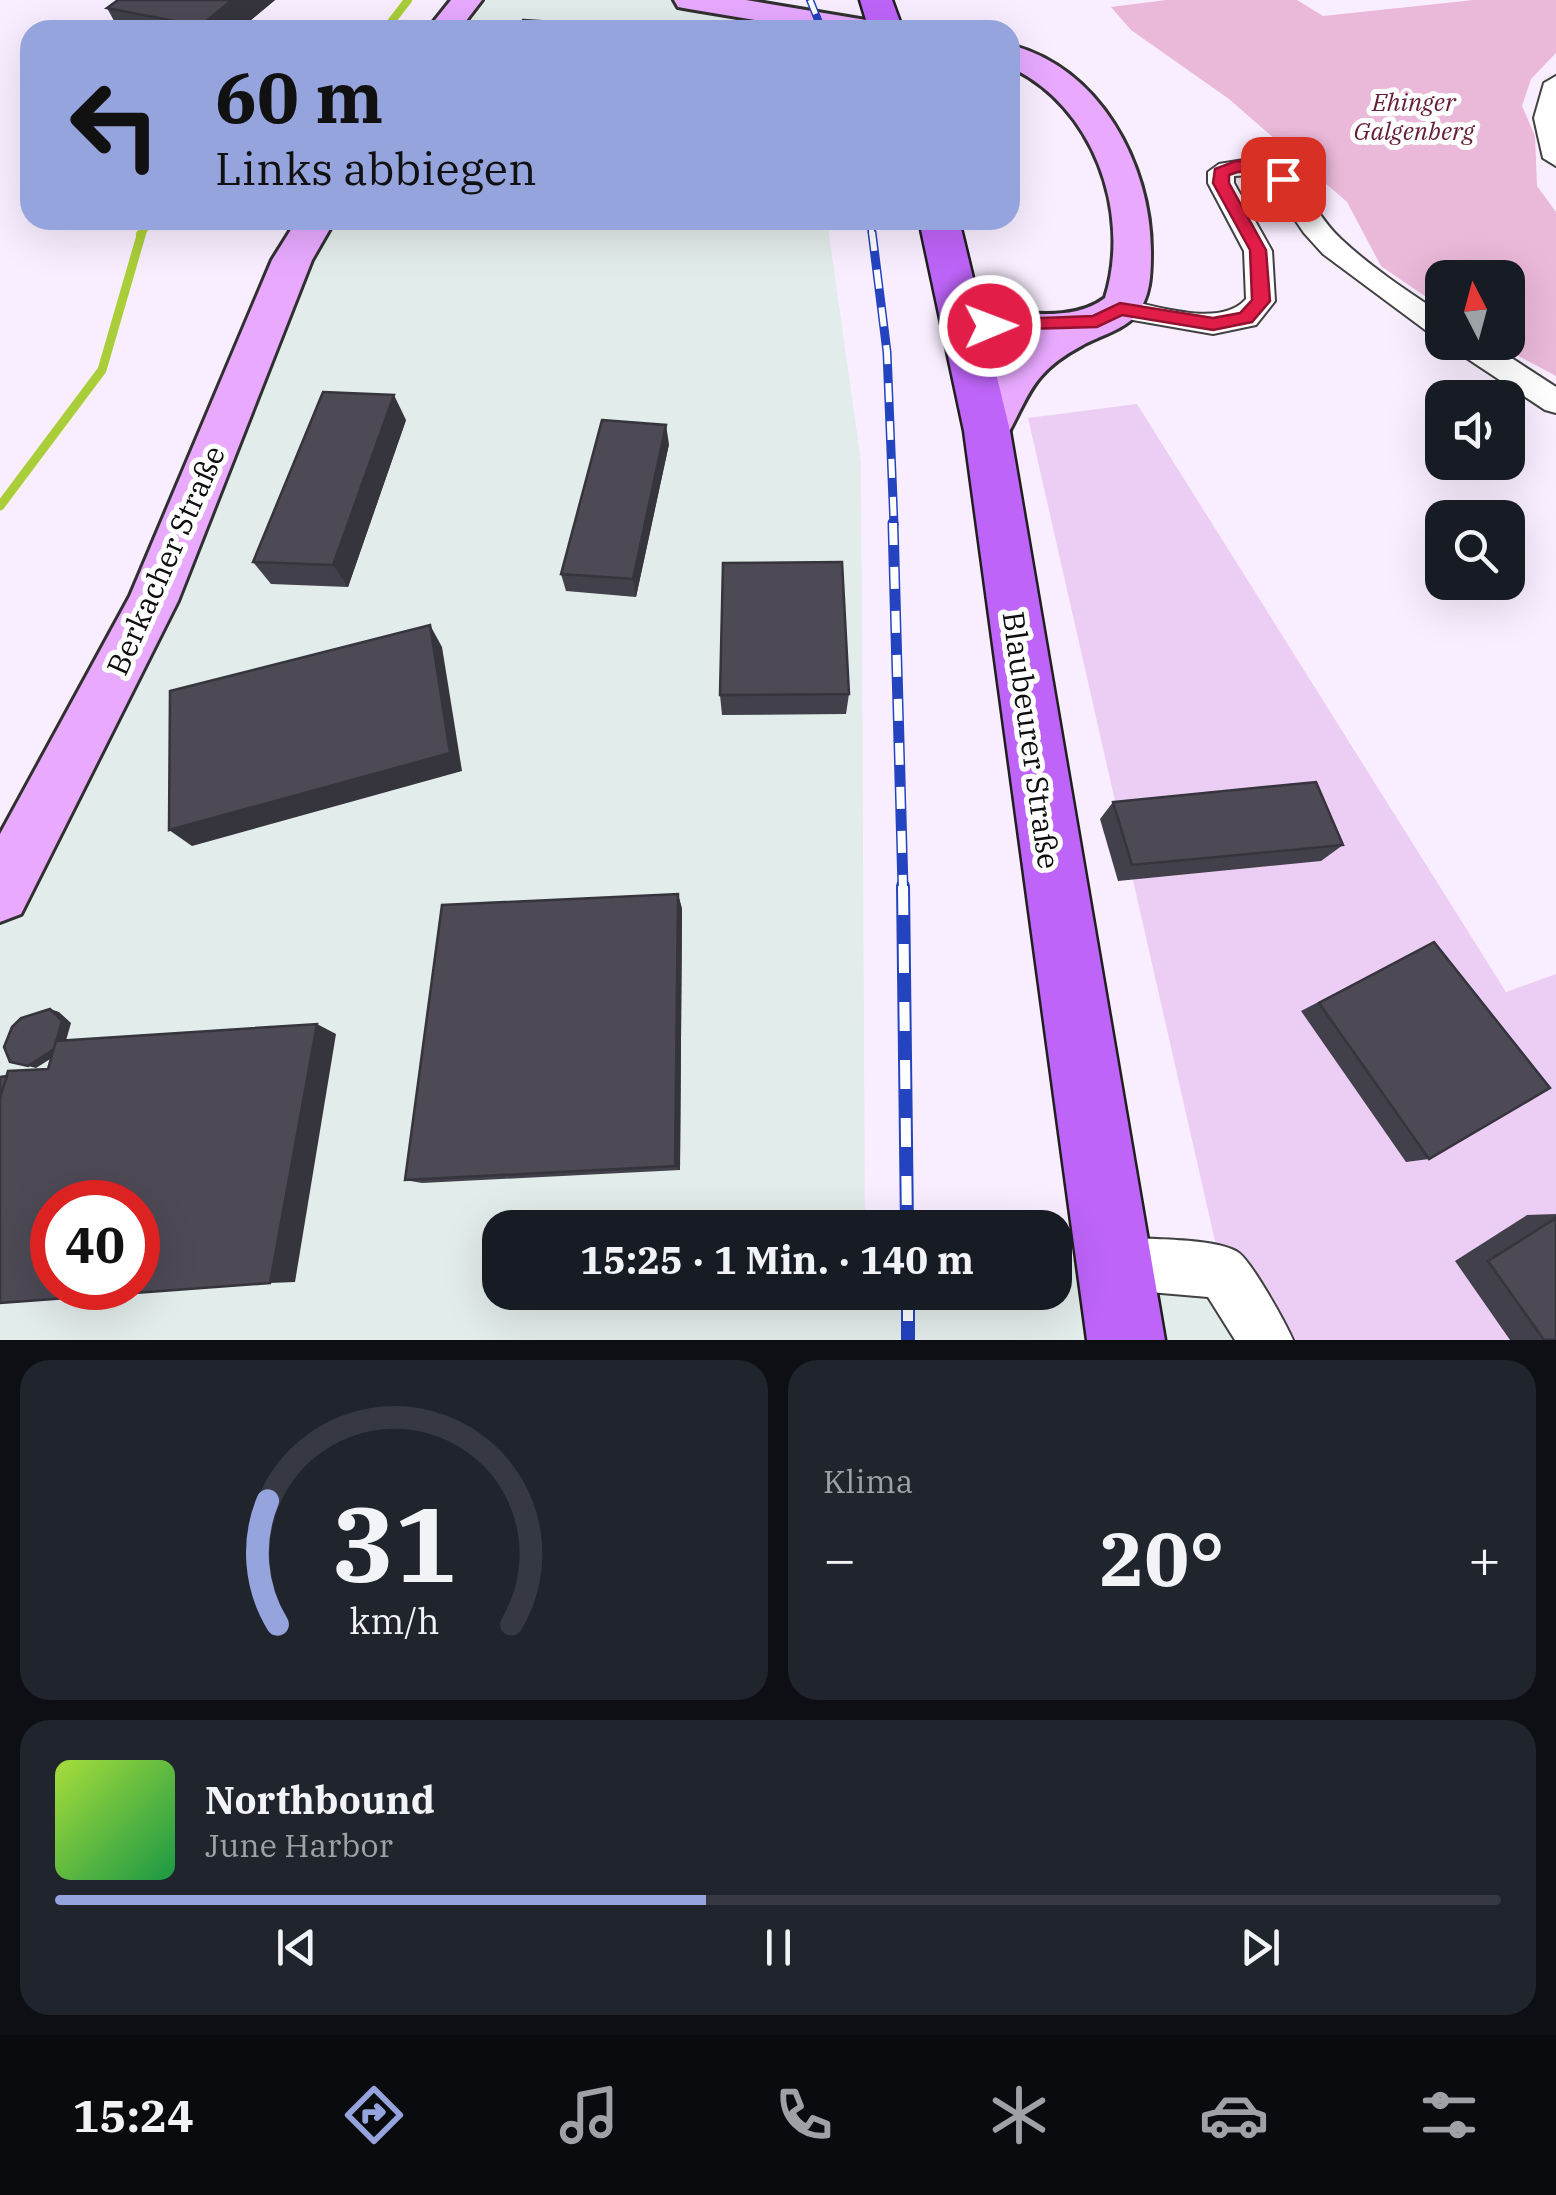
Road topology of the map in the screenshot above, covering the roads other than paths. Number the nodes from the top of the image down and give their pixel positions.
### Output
1 (467, 0) edge
2 (689, 0) edge
3 (878, 16) edge
4 (451, 20) edge
5 (1020, 59) edge
6 (1556, 82) edge
7 (1556, 158) edge
8 (310, 230) edge
9 (941, 230) edge
10 (1108, 315) junction
11 (1425, 317) edge
12 (963, 326) junction
13 (1492, 360) edge
14 (1556, 402) edge
15 (987, 431) junction
16 (0, 893) edge
17 (1114, 1263) junction
18 (1126, 1340) edge
19 (1266, 1340) edge

1 - 4 street
2 - 3 street
5 - 10 street
6 - 7 street
8 - 16 street, Berkacher Straße
9 - 12 main road, Blaubeurer Straße
10 - 11 street
10 - 12 street
10 - 15 street
12 - 15 main road, Blaubeurer Straße
13 - 14 street
15 - 17 main road, Blaubeurer Straße
17 - 18 main road, Blaubeurer Straße
17 - 19 street

